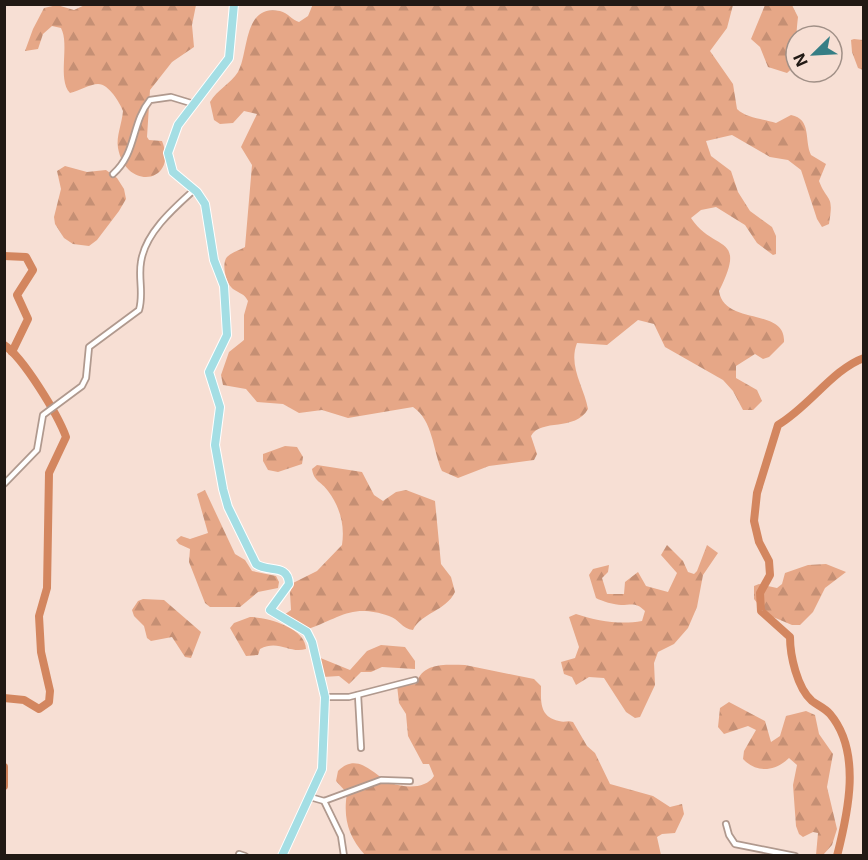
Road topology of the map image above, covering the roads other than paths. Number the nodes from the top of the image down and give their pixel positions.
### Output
1 (234, 4) edge
2 (194, 104) junction
3 (113, 174) dead end
4 (194, 190) junction
5 (4, 484) edge
6 (415, 680) dead end
7 (358, 696) junction
8 (325, 697) junction
9 (361, 748) dead end
10 (410, 781) dead end
11 (310, 797) junction
12 (324, 801) junction
13 (726, 824) dead end
14 (282, 855) edge
15 (344, 855) edge
16 (795, 855) edge

1 - 2 main road
2 - 3 street
2 - 4 main road
4 - 5 street
4 - 8 main road
6 - 7 street
7 - 8 street
7 - 9 street
8 - 11 main road
10 - 12 street
11 - 12 street
11 - 14 main road
12 - 15 street
13 - 16 street

